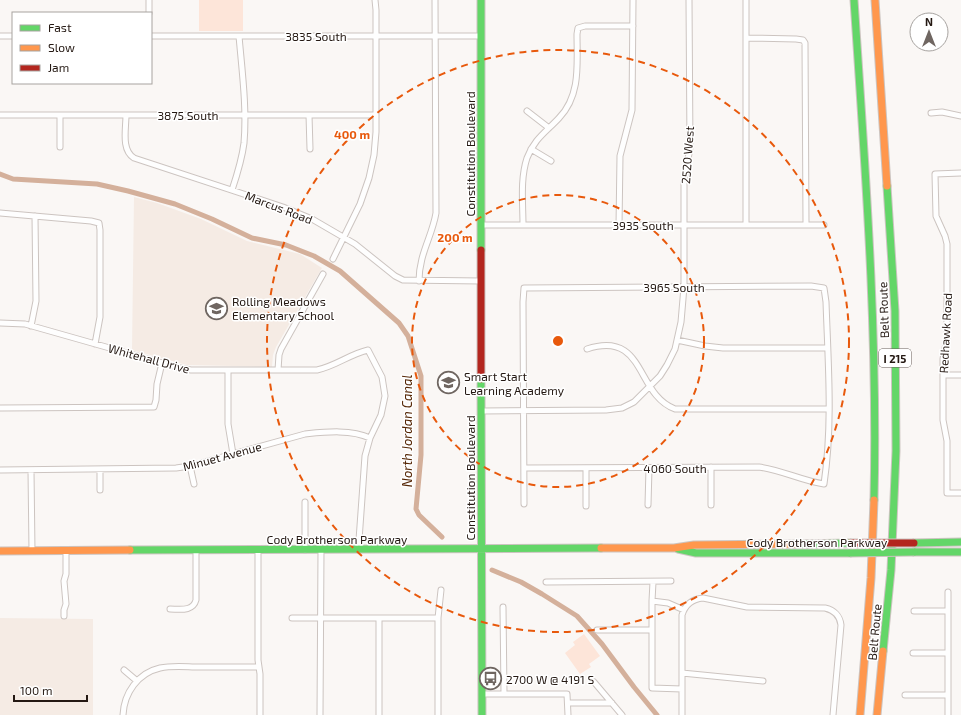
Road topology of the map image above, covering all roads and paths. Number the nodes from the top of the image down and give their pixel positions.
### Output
1 (149, 0) edge
2 (375, 0) edge
3 (436, 0) edge
4 (481, 0) edge
5 (633, 0) edge
6 (689, 0) edge
7 (746, 0) edge
8 (854, 0) edge
9 (875, 0) edge
10 (149, 12) edge
11 (632, 26) junction
12 (0, 36) edge
13 (12, 36) edge
14 (152, 36) edge
15 (239, 36) junction
16 (376, 36) junction
17 (436, 36) junction
18 (481, 36) junction
19 (746, 38) junction
20 (527, 111) dead end
21 (931, 113) dead end
22 (0, 115) edge
23 (60, 115) junction
24 (126, 115) junction
25 (244, 115) junction
26 (309, 115) junction
27 (376, 115) junction
28 (961, 116) edge
29 (549, 128) junction
30 (60, 147) dead end
31 (531, 149) junction
32 (310, 150) dead end
33 (551, 161) dead end
34 (961, 173) edge
35 (232, 190) junction
36 (0, 213) edge
37 (36, 216) junction
38 (481, 225) junction
39 (684, 225) junction
40 (746, 225) junction
41 (806, 225) junction
42 (824, 225) dead end
43 (523, 226) junction
44 (619, 226) junction
45 (344, 238) junction
46 (333, 259) dead end
47 (323, 274) dead end
48 (419, 281) junction
49 (481, 281) junction
50 (684, 287) junction
51 (0, 323) edge
52 (31, 326) junction
53 (677, 340) junction
54 (95, 344) junction
55 (827, 348) junction
56 (587, 349) dead end
57 (162, 363) junction
58 (228, 370) junction
59 (278, 370) junction
60 (943, 375) junction
61 (961, 375) edge
62 (650, 386) junction
63 (0, 408) edge
64 (829, 409) junction
65 (523, 410) junction
66 (481, 411) junction
67 (370, 438) junction
68 (233, 454) junction
69 (190, 466) junction
70 (711, 467) junction
71 (524, 468) junction
72 (586, 468) junction
73 (648, 468) junction
74 (0, 470) edge
75 (32, 470) junction
76 (100, 470) junction
77 (194, 484) dead end
78 (100, 490) dead end
79 (961, 493) edge
80 (305, 502) dead end
81 (524, 504) dead end
82 (648, 505) dead end
83 (711, 505) dead end
84 (586, 506) dead end
85 (961, 542) edge
86 (480, 548) junction
87 (674, 548) junction
88 (66, 550) junction
89 (196, 550) junction
90 (258, 550) junction
91 (305, 550) junction
92 (320, 550) junction
93 (359, 550) junction
94 (0, 551) edge
95 (32, 551) junction
96 (961, 552) edge
97 (671, 581) dead end
98 (546, 582) dead end
99 (653, 582) junction
100 (441, 590) dead end
101 (948, 592) dead end
102 (652, 601) junction
103 (503, 607) dead end
104 (170, 609) dead end
105 (684, 610) junction
106 (914, 611) dead end
107 (948, 611) junction
108 (64, 616) dead end
109 (292, 618) dead end
110 (320, 618) junction
111 (379, 618) junction
112 (438, 618) junction
113 (597, 630) dead end
114 (652, 630) junction
115 (913, 653) dead end
116 (948, 653) junction
117 (259, 667) junction
118 (124, 670) dead end
119 (682, 673) junction
120 (136, 681) junction
121 (763, 681) dead end
122 (594, 682) dead end
123 (682, 688) junction
124 (482, 694) junction
125 (504, 694) junction
126 (905, 695) dead end
127 (948, 695) junction
128 (568, 703) junction
129 (612, 703) junction
130 (123, 715) edge
131 (260, 715) edge
132 (320, 715) edge
133 (379, 715) edge
134 (438, 715) edge
135 (482, 715) edge
136 (568, 715) edge
137 (622, 715) edge
138 (682, 715) edge
139 (833, 715) edge
140 (860, 715) edge
141 (877, 715) edge
142 (948, 715) edge

1 - 10 street
2 - 16 street
3 - 17 street
4 - 18 main road, Constitution Boulevard
5 - 11 street
6 - 39 street, 2520 West
7 - 19 street
8 - 140 main road, Belt Route / I 215
9 - 141 main road, Belt Route / I 215
11 - 29 street
11 - 44 street
12 - 13 street
14 - 15 street, 3835 South
15 - 16 street, 3835 South
15 - 25 street
16 - 17 street, 3835 South
16 - 27 street
17 - 18 street, 3835 South
17 - 48 street
18 - 38 main road, Constitution Boulevard
19 - 40 street
19 - 41 street
20 - 29 street
21 - 28 street
22 - 23 street, 3875 South
23 - 24 street, 3875 South
23 - 30 street
24 - 25 street, 3875 South
24 - 35 street, Marcus Road
25 - 26 street, 3875 South
25 - 35 street
26 - 27 street, 3875 South
26 - 32 street
27 - 45 street
29 - 31 street
31 - 33 street
31 - 43 street
34 - 60 street, Redhawk Road
35 - 45 street, Marcus Road
36 - 37 street
37 - 52 street
37 - 54 street
38 - 43 street, 3935 South
38 - 49 main road, Constitution Boulevard
39 - 40 street, 3935 South
39 - 44 street, 3935 South
39 - 50 street, 2520 West
40 - 41 street, 3935 South
41 - 42 street, 3935 South
43 - 44 street, 3935 South
45 - 46 street
45 - 48 street, Marcus Road
47 - 59 street
48 - 49 street, Marcus Road
49 - 66 main road, Constitution Boulevard
50 - 53 street, 2520 West
50 - 55 street, 3965 South
50 - 65 street, 3965 South
51 - 52 street, Whitehall Drive
52 - 54 street, Whitehall Drive
53 - 55 street
53 - 62 street, 2520 West
54 - 57 street, Whitehall Drive
55 - 64 street
56 - 62 street
57 - 58 street, Whitehall Drive
57 - 63 street
58 - 59 street, Whitehall Drive
58 - 68 street
59 - 67 street, Whitehall Drive
60 - 61 street
60 - 79 street, Redhawk Road
62 - 64 street
62 - 65 street, 2520 West
64 - 70 street, 4060 South
65 - 66 street, 2520 West
65 - 71 street
66 - 86 main road, Constitution Boulevard
67 - 68 street, Minuet Avenue
67 - 93 street
68 - 69 street, Minuet Avenue
69 - 76 street, Minuet Avenue
69 - 77 street
70 - 73 street, 4060 South
70 - 83 street
71 - 72 street, 4060 South
71 - 81 street
72 - 73 street, 4060 South
72 - 84 street
73 - 82 street
74 - 75 street, Minuet Avenue
75 - 76 street, Minuet Avenue
75 - 95 street
76 - 78 street
80 - 91 street
85 - 87 main road, Cody Brotherson Parkway, bridge
86 - 87 main road, Cody Brotherson Parkway
86 - 93 main road, Cody Brotherson Parkway
86 - 124 main road, Constitution Boulevard
87 - 96 main road, Cody Brotherson Parkway, bridge
88 - 89 main road, Cody Brotherson Parkway
88 - 95 main road, Cody Brotherson Parkway
88 - 108 street
89 - 90 main road, Cody Brotherson Parkway
89 - 104 street
90 - 91 main road, Cody Brotherson Parkway
90 - 117 street
91 - 92 main road, Cody Brotherson Parkway
92 - 93 main road, Cody Brotherson Parkway
92 - 110 street
94 - 95 main road, Cody Brotherson Parkway
97 - 99 street
98 - 99 street
99 - 102 street
100 - 112 street
101 - 107 street
102 - 105 street
102 - 114 street
103 - 125 street
105 - 119 street
105 - 139 street
106 - 107 street
107 - 116 street
109 - 110 street
110 - 111 street
110 - 132 street
111 - 112 street
111 - 133 street
112 - 134 street
113 - 114 street
114 - 123 street
115 - 116 street
116 - 127 street
117 - 120 street
117 - 131 street
118 - 120 street
119 - 121 street
119 - 123 street
120 - 130 street
122 - 129 street
123 - 138 street
124 - 125 street
124 - 135 main road, Constitution Boulevard
125 - 128 street
126 - 127 street
127 - 142 street
128 - 129 street
128 - 136 street
129 - 137 street

